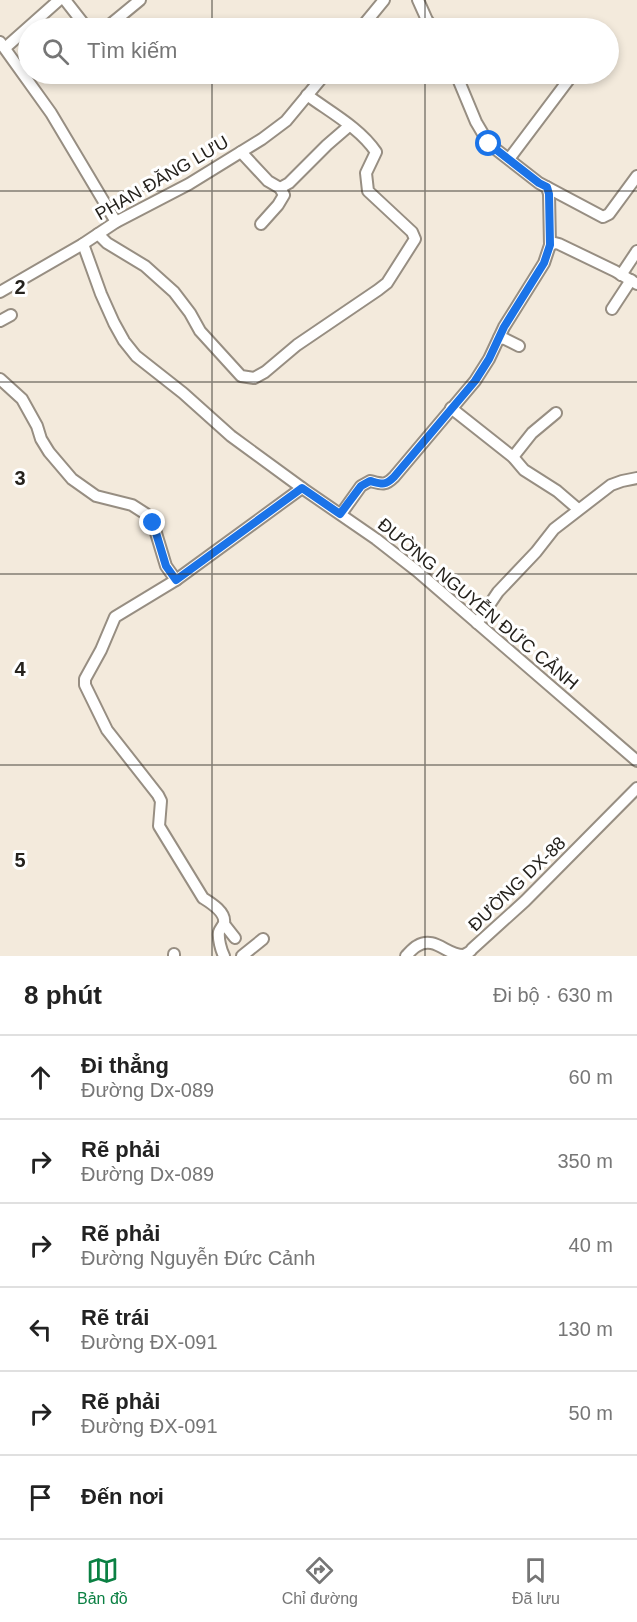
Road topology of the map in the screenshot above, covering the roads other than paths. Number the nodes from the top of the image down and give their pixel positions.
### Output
1 (59, 0) edge
2 (65, 0) edge
3 (140, 0) edge
4 (384, 0) edge
5 (418, 0) edge
6 (36, 18) edge
7 (79, 18) edge
8 (118, 18) edge
9 (369, 18) edge
10 (425, 18) edge
11 (18, 32) edge
12 (2, 45) edge
13 (18, 67) edge
14 (30, 84) edge
15 (316, 84) edge
16 (460, 84) edge
17 (565, 84) edge
18 (307, 95) junction
19 (349, 126) junction
20 (241, 152) junction
21 (509, 159) junction
22 (637, 176) edge
23 (547, 187) junction
24 (280, 188) junction
25 (116, 222) junction
26 (261, 224) dead end
27 (98, 234) junction
28 (83, 244) junction
29 (550, 245) junction
30 (637, 251) edge
31 (630, 280) edge
32 (0, 292) edge
33 (612, 309) dead end
34 (11, 315) dead end
35 (0, 321) edge
36 (499, 338) junction
37 (519, 346) dead end
38 (3, 385) edge
39 (451, 408) junction
40 (556, 413) dead end
41 (513, 457) junction
42 (637, 478) edge
43 (302, 488) junction
44 (578, 509) junction
45 (340, 514) junction
46 (176, 580) junction
47 (477, 623) junction
48 (637, 761) edge
49 (637, 788) edge
50 (224, 924) junction
51 (235, 939) dead end
52 (263, 939) dead end
53 (224, 956) edge
54 (242, 956) edge
55 (406, 956) edge

1 - 6 street
2 - 7 street
3 - 8 street
4 - 9 street
5 - 10 street
11 - 12 street
12 - 13 street
14 - 25 street
15 - 18 street, PHAN ĐĂNG LƯU
16 - 21 street
17 - 21 street
18 - 19 street
18 - 20 street, PHAN ĐĂNG LƯU
19 - 24 street
19 - 27 street
20 - 24 street
20 - 25 street, PHAN ĐĂNG LƯU
21 - 23 street
22 - 23 street
23 - 29 street
24 - 26 street
25 - 27 street, PHAN ĐĂNG LƯU
27 - 28 street, PHAN ĐĂNG LƯU
28 - 32 street, PHAN ĐĂNG LƯU
28 - 43 street, ĐƯỜNG NGUYỄN ĐỨC CẢNH
29 - 31 street
29 - 36 street
30 - 31 street
31 - 33 street
34 - 35 street
36 - 37 street
36 - 39 street
38 - 46 street
39 - 41 street
39 - 45 street
40 - 41 street
41 - 44 street
42 - 44 street
43 - 45 street, ĐƯỜNG NGUYỄN ĐỨC CẢNH
43 - 46 street
44 - 47 street
45 - 47 street, ĐƯỜNG NGUYỄN ĐỨC CẢNH
46 - 50 street
47 - 48 street, ĐƯỜNG NGUYỄN ĐỨC CẢNH
49 - 55 street, ĐƯỜNG DX-88
50 - 51 street
50 - 53 street
52 - 54 street

